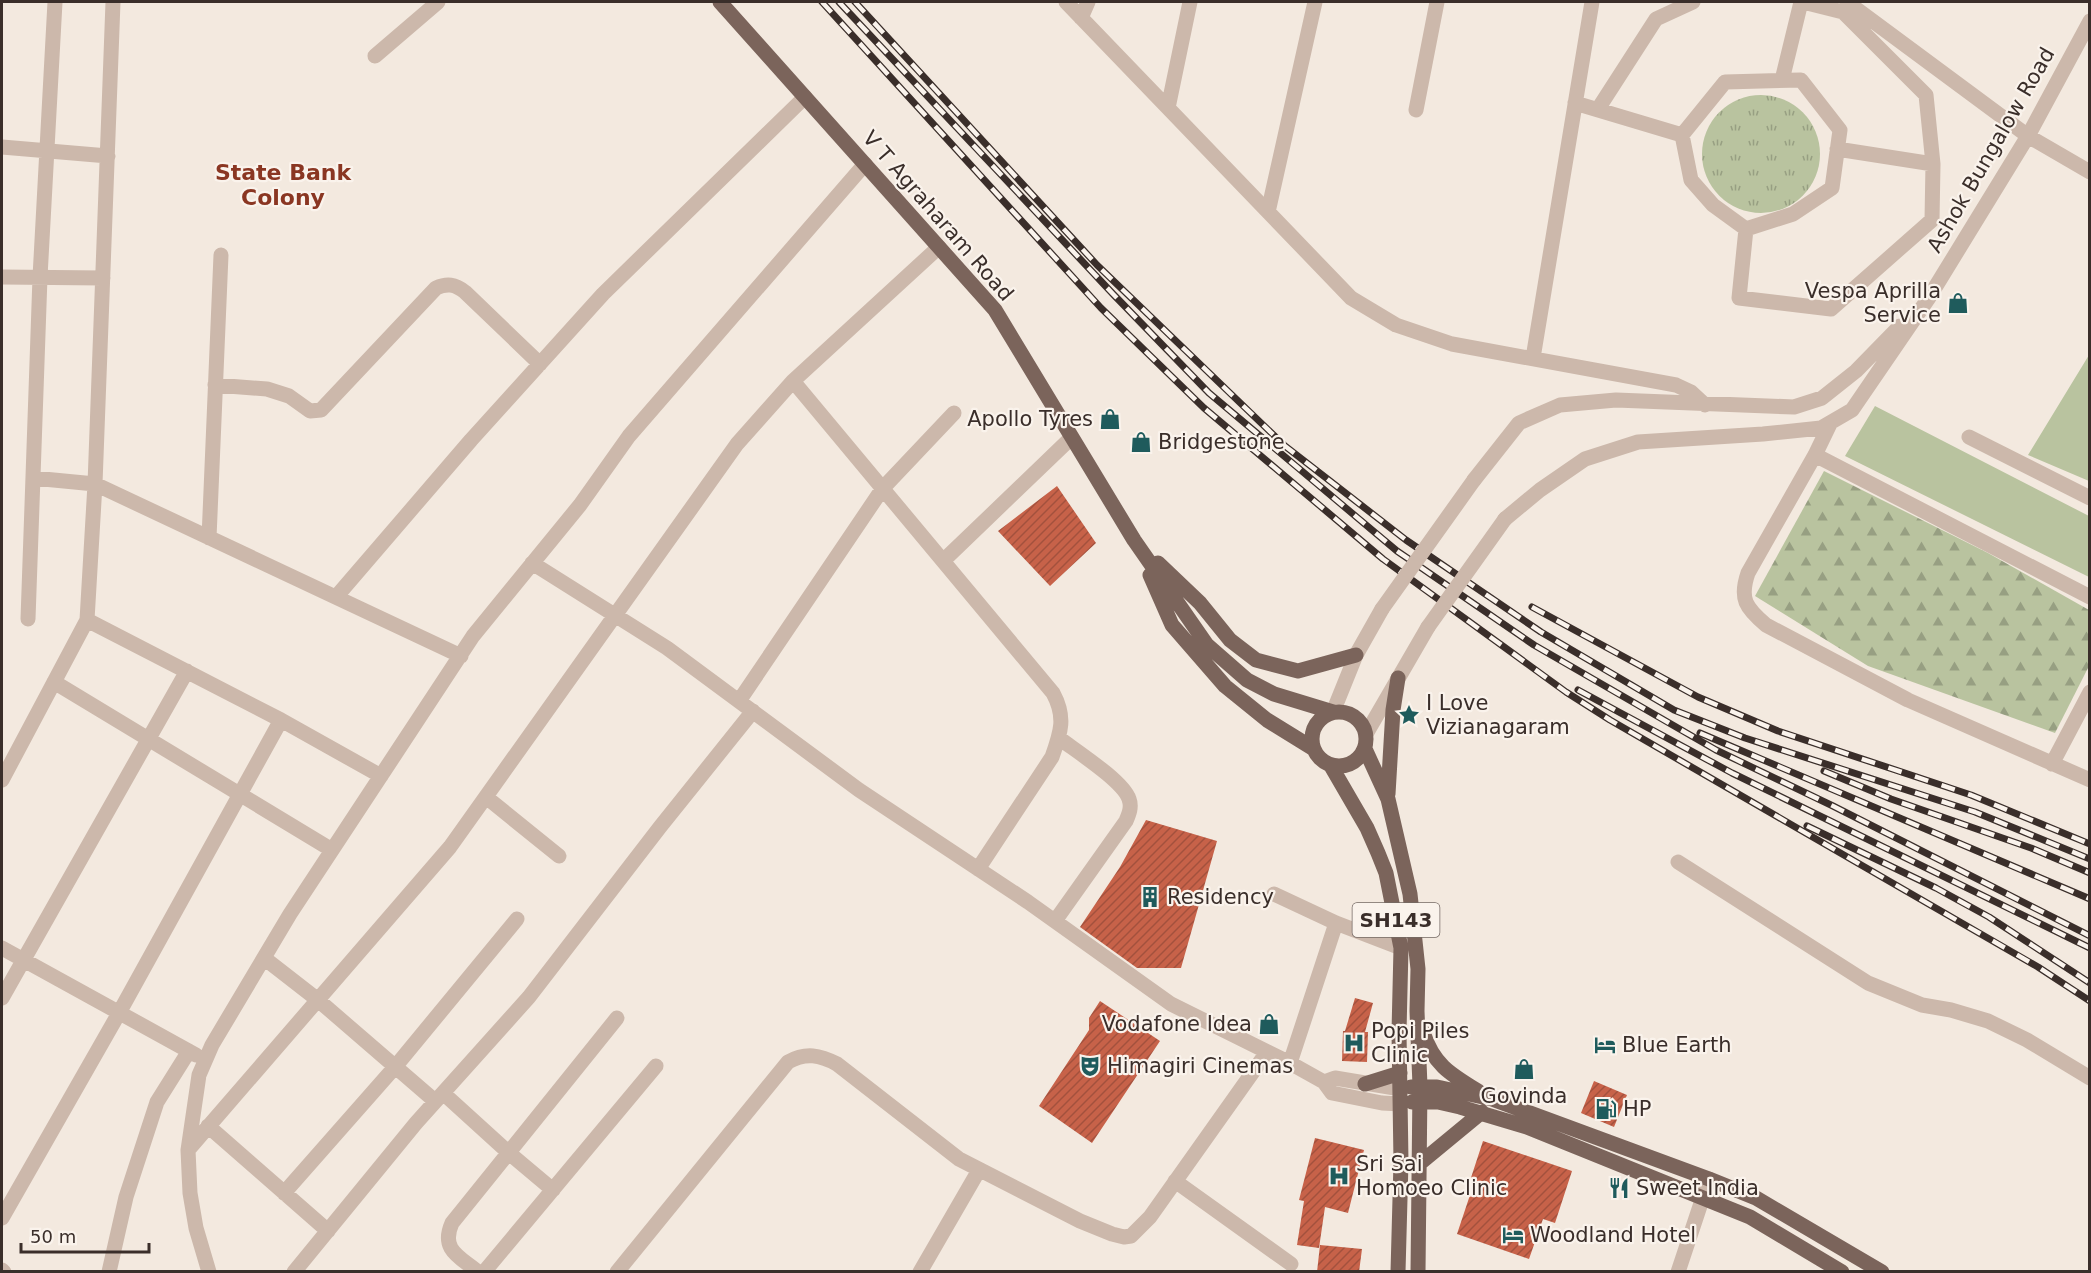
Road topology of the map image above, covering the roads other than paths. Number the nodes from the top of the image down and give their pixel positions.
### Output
1 (56, 2) edge
2 (113, 2) edge
3 (438, 2) edge
4 (720, 2) edge
5 (1066, 2) edge
6 (1088, 2) edge
7 (1190, 2) edge
8 (1315, 2) edge
9 (1437, 2) edge
10 (1592, 2) edge
11 (1693, 2) edge
12 (1802, 2) edge
13 (1847, 2) edge
14 (1081, 18) junction
15 (2090, 21) edge
16 (375, 56) dead end
17 (1782, 80) junction
18 (805, 97) junction
19 (1575, 102) junction
20 (1168, 108) junction
21 (1598, 109) junction
22 (1416, 110) dead end
23 (1682, 135) junction
24 (2028, 136) junction
25 (2, 147) edge
26 (1837, 149) junction
27 (47, 151) junction
28 (108, 156) junction
29 (1933, 164) junction
30 (865, 165) junction
31 (2090, 172) edge
32 (1268, 212) junction
33 (1746, 229) junction
34 (939, 247) junction
35 (221, 255) dead end
36 (2, 277) edge
37 (40, 277) junction
38 (103, 278) junction
39 (1928, 299) junction
40 (1533, 358) junction
41 (540, 364) junction
42 (794, 381) junction
43 (215, 384) junction
44 (1705, 405) junction
45 (954, 413) dead end
46 (1830, 424) junction
47 (1969, 437) dead end
48 (1071, 438) junction
49 (1815, 455) junction
50 (33, 478) junction
51 (95, 484) junction
52 (883, 488) junction
53 (2090, 498) edge
54 (210, 538) junction
55 (1134, 540) junction
56 (943, 561) junction
57 (532, 563) junction
58 (336, 597) junction
59 (2090, 597) edge
60 (616, 616) junction
61 (28, 619) dead end
62 (87, 620) junction
63 (1356, 655) junction
64 (461, 656) junction
65 (187, 671) junction
66 (1398, 678) junction
67 (54, 682) junction
68 (2090, 692) edge
69 (739, 701) junction
70 (753, 711) junction
71 (1340, 712) junction
72 (281, 720) junction
73 (149, 738) junction
74 (1059, 738) junction
75 (1365, 741) junction
76 (1314, 749) junction
77 (1331, 765) junction
78 (2052, 765) junction
79 (381, 776) junction
80 (2, 780) edge
81 (2090, 780) edge
82 (240, 793) junction
83 (486, 797) junction
84 (1388, 799) junction
85 (333, 850) junction
86 (558, 856) dead end
87 (1678, 862) dead end
88 (978, 869) junction
89 (1274, 894) dead end
90 (517, 919) dead end
91 (1055, 921) junction
92 (1336, 923) junction
93 (2, 948) edge
94 (1401, 948) junction
95 (264, 958) junction
96 (23, 960) junction
97 (2, 998) edge
98 (318, 1000) junction
99 (1417, 1011) junction
100 (119, 1012) junction
101 (617, 1018) dead end
102 (189, 1051) junction
103 (1267, 1052) junction
104 (205, 1060) junction
105 (1290, 1063) junction
106 (656, 1066) dead end
107 (395, 1067) junction
108 (1401, 1073) junction
109 (2090, 1078) edge
110 (1324, 1082) junction
111 (1365, 1084) junction
112 (1420, 1094) junction
113 (1401, 1096) junction
114 (439, 1097) junction
115 (1492, 1099) junction
116 (1482, 1112) junction
117 (208, 1126) junction
118 (1610, 1141) junction
119 (188, 1150) junction
120 (509, 1153) junction
121 (1605, 1158) junction
122 (1419, 1164) junction
123 (979, 1170) junction
124 (1709, 1179) junction
125 (1175, 1181) junction
126 (553, 1190) junction
127 (285, 1193) junction
128 (1703, 1197) junction
129 (2, 1218) edge
130 (328, 1231) junction
131 (1291, 1264) dead end
132 (109, 1272) edge
133 (209, 1272) edge
134 (294, 1272) edge
135 (478, 1272) edge
136 (484, 1272) edge
137 (617, 1272) edge
138 (920, 1272) edge
139 (1398, 1272) edge
140 (1418, 1272) edge
141 (1678, 1272) edge
142 (1842, 1272) edge
143 (1882, 1272) edge

1 - 27 street
2 - 28 street
3 - 16 street
4 - 18 main road, V T Agraharam Road
5 - 14 street
6 - 14 street
7 - 20 street
8 - 32 street
9 - 22 street
10 - 19 street
11 - 21 street
12 - 17 street
12 - 29 street
13 - 24 street
14 - 20 street
15 - 24 street, Ashok Bungalow Road
17 - 23 street
17 - 26 street
18 - 30 main road, V T Agraharam Road
18 - 41 street
19 - 21 street
19 - 40 street
20 - 32 street
21 - 23 street
23 - 33 street
24 - 31 street
24 - 39 street, Ashok Bungalow Road
25 - 27 street
26 - 29 street
26 - 33 street
27 - 28 street
27 - 37 street
28 - 38 street
29 - 33 street
30 - 34 main road, V T Agraharam Road
30 - 57 street
32 - 40 street
34 - 42 street
34 - 48 main road, V T Agraharam Road
35 - 43 street
36 - 37 street
37 - 38 street
37 - 50 street
38 - 51 street
39 - 44 street, Ashok Bungalow Road
39 - 46 street, Ashok Bungalow Road
40 - 44 street
41 - 43 street
41 - 58 street
42 - 52 street
42 - 60 street
43 - 54 street
44 - 63 street, Ashok Bungalow Road, bridge
45 - 52 street
46 - 49 street
46 - 66 street, Ashok Bungalow Road, bridge
47 - 53 street
48 - 55 main road, V T Agraharam Road
48 - 56 street
49 - 59 street
49 - 78 street
50 - 51 street
50 - 61 street
51 - 54 street
51 - 62 street
52 - 56 street
52 - 69 street
54 - 58 street
55 - 63 main road
55 - 71 main road
55 - 76 main road
56 - 74 street
57 - 60 street
57 - 64 street
58 - 64 street
60 - 69 street
60 - 83 street
62 - 65 street
62 - 67 street
63 - 71 street, Ashok Bungalow Road
64 - 79 street
65 - 72 street
65 - 73 street
66 - 75 street, Ashok Bungalow Road
66 - 84 main road
67 - 73 street
67 - 80 street
68 - 78 street
69 - 70 street
70 - 88 street
70 - 114 street
71 - 75 main road
71 - 76 main road
72 - 79 street
72 - 82 street
73 - 82 street
73 - 96 street
74 - 88 street
74 - 91 street
75 - 77 main road
75 - 84 main road, SH143
76 - 77 main road, SH143
77 - 94 main road, SH143
78 - 81 street
79 - 85 street
82 - 85 street
82 - 100 street
83 - 86 street
83 - 98 street
84 - 99 main road, SH143
85 - 95 street
87 - 109 street
88 - 91 street
89 - 92 street
90 - 107 street
91 - 103 street
92 - 94 street
92 - 105 street
93 - 96 street
94 - 108 main road, SH143
95 - 98 street
95 - 104 street
96 - 97 street
96 - 100 street
98 - 107 street
98 - 117 street
99 - 112 main road, SH143
99 - 115 main road
100 - 102 street
100 - 129 street
101 - 120 street
102 - 104 street
102 - 132 street
103 - 105 street
103 - 125 street
104 - 119 street
105 - 110 street
106 - 126 street
107 - 114 street
107 - 127 street
108 - 111 main road
108 - 113 main road, SH143
110 - 111 street
110 - 113 street
111 - 113 street
112 - 113 main road
112 - 115 main road
112 - 116 main road
112 - 122 main road, SH143
113 - 139 main road, SH143
114 - 120 street
114 - 130 street
115 - 118 main road
116 - 121 main road
116 - 122 main road
117 - 119 street
117 - 127 street
118 - 121 main road
118 - 124 main road
119 - 133 street
120 - 126 street
120 - 135 street
121 - 128 main road
122 - 140 main road, SH143
123 - 125 street
123 - 137 street
123 - 138 street
124 - 128 street
124 - 143 main road
125 - 131 street
126 - 136 street
127 - 130 street
128 - 141 street
128 - 142 main road
130 - 134 street

